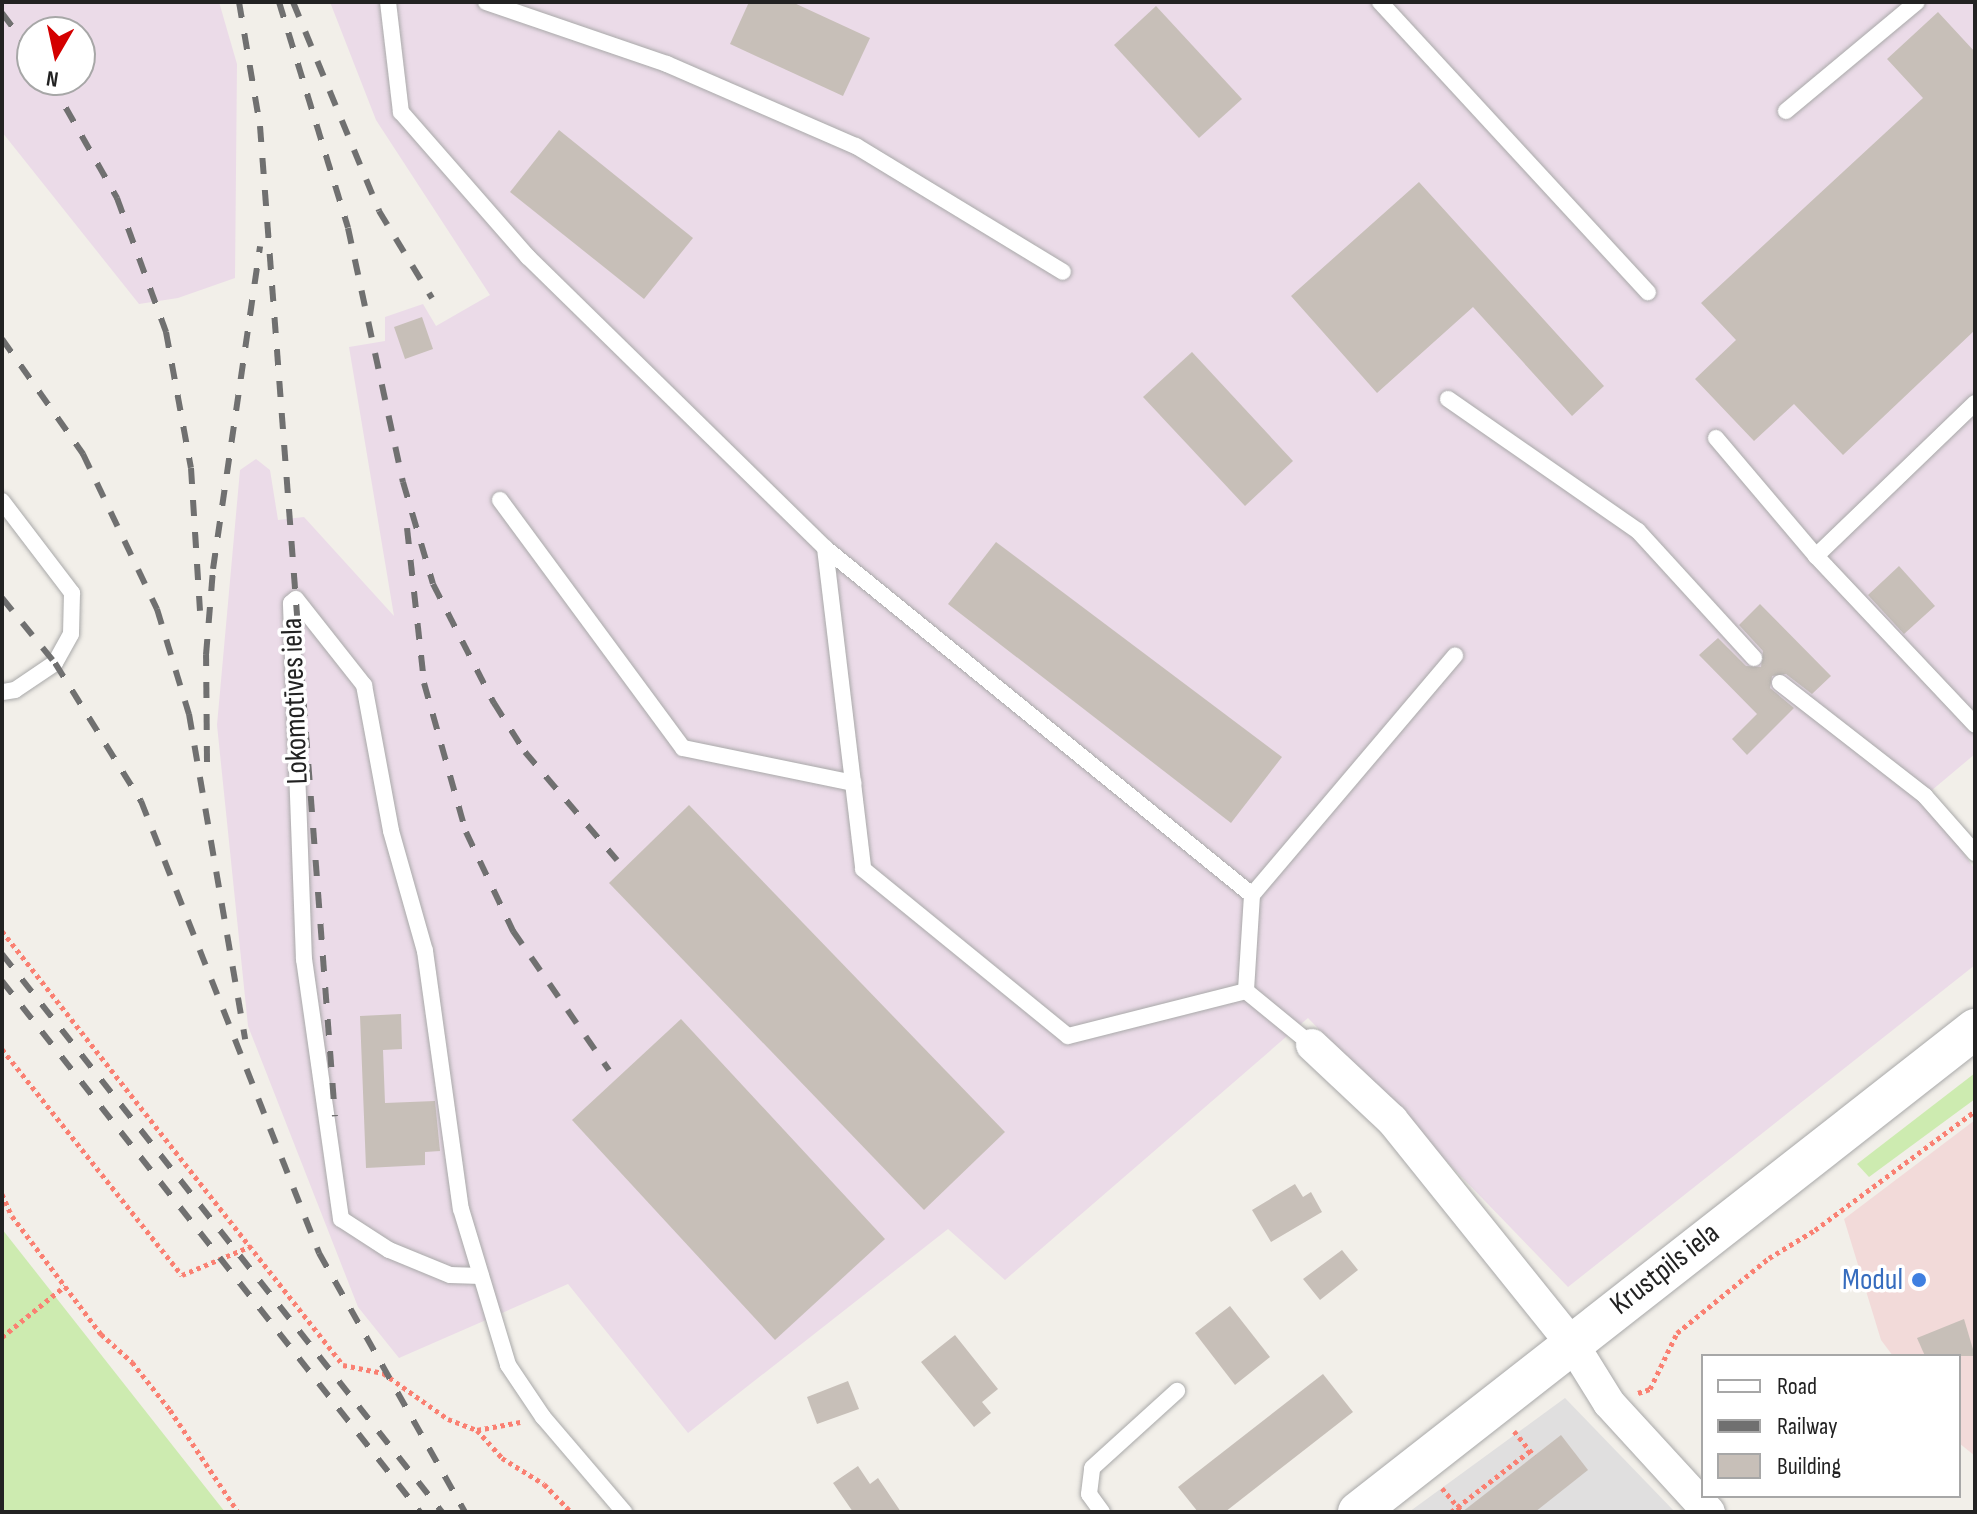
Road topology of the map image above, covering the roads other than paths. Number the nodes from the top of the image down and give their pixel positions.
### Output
1 (388, 2) edge
2 (486, 2) edge
3 (1380, 2) edge
4 (1917, 2) edge
5 (1786, 111) dead end
6 (1063, 272) dead end
7 (1648, 292) dead end
8 (1448, 399) dead end
9 (1975, 403) edge
10 (1716, 438) dead end
11 (500, 500) dead end
12 (2, 501) edge
13 (825, 548) junction
14 (1816, 556) junction
15 (1455, 656) dead end
16 (1754, 658) dead end
17 (1780, 683) dead end
18 (2, 692) edge
19 (1975, 725) edge
20 (853, 783) junction
21 (1975, 853) edge
22 (1252, 895) junction
23 (1246, 991) junction
24 (1975, 1029) edge
25 (1312, 1045) joint
26 (481, 1276) junction
27 (1573, 1345) junction
28 (1177, 1391) dead end
29 (1365, 1510) edge
30 (624, 1512) edge
31 (1102, 1512) edge
32 (1709, 1512) edge

1 - 13 lane
2 - 6 lane
3 - 7 lane
4 - 5 lane
8 - 16 lane
9 - 14 lane
10 - 14 lane
11 - 20 lane
12 - 18 lane
13 - 20 lane
13 - 22 lane
14 - 19 lane
15 - 22 lane
17 - 21 lane
20 - 23 lane
22 - 23 lane
23 - 25 lane
24 - 27 street, Krustpils iela
25 - 27 street
26 - 26 lane, Lokomotīves iela
26 - 30 lane, Lokomotīves iela
27 - 29 street, Krustpils iela
27 - 32 street
28 - 31 lane

